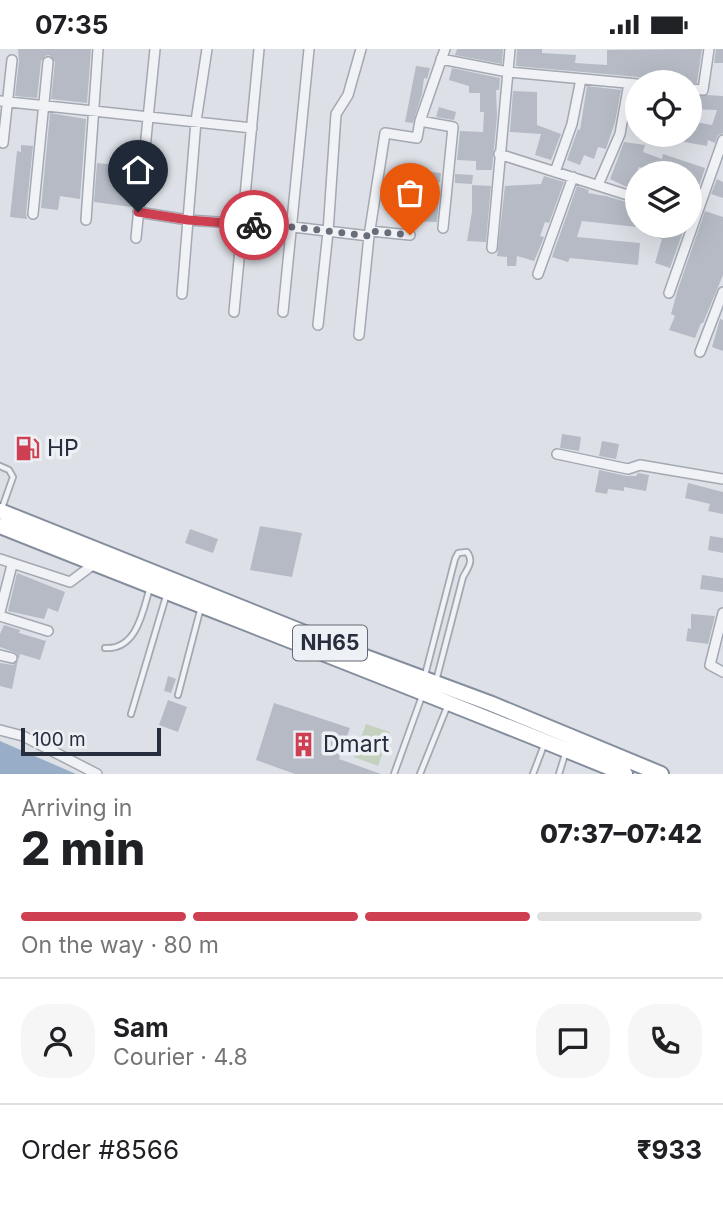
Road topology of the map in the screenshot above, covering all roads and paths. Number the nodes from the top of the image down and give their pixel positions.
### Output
1 (98, 49) edge
2 (155, 49) edge
3 (207, 49) edge
4 (259, 49) edge
5 (309, 49) edge
6 (360, 49) edge
7 (445, 49) edge
8 (510, 49) edge
9 (709, 49) edge
10 (441, 59) junction
11 (12, 60) dead end
12 (48, 62) dead end
13 (508, 72) junction
14 (581, 79) junction
15 (625, 83) edge
16 (702, 89) edge
17 (4, 101) edge
18 (45, 105) junction
19 (94, 110) junction
20 (625, 115) edge
21 (148, 116) junction
22 (195, 121) junction
23 (420, 121) junction
24 (252, 128) junction
25 (723, 140) edge
26 (3, 143) dead end
27 (499, 154) junction
28 (718, 166) edge
29 (555, 172) junction
30 (573, 177) junction
31 (598, 185) junction
32 (625, 194) edge
33 (702, 196) edge
34 (138, 212) junction
35 (33, 214) dead end
36 (86, 220) dead end
37 (188, 220) junction
38 (243, 224) junction
39 (293, 227) junction
40 (443, 228) dead end
41 (328, 232) junction
42 (370, 234) junction
43 (410, 235) dead end
44 (136, 238) dead end
45 (685, 238) edge
46 (492, 249) dead end
47 (538, 274) dead end
48 (723, 292) edge
49 (669, 293) dead end
50 (182, 294) dead end
51 (234, 312) dead end
52 (283, 312) dead end
53 (317, 325) dead end
54 (359, 335) dead end
55 (700, 352) dead end
56 (557, 454) dead end
57 (0, 465) edge
58 (723, 479) edge
59 (0, 516) edge
60 (0, 559) edge
61 (94, 563) junction
62 (12, 565) junction
63 (151, 586) junction
64 (167, 593) junction
65 (201, 606) junction
66 (723, 613) edge
67 (0, 614) edge
68 (48, 631) dead end
69 (721, 631) edge
70 (106, 648) dead end
71 (0, 655) edge
72 (12, 658) dead end
73 (723, 672) edge
74 (427, 685) junction
75 (178, 695) dead end
76 (448, 702) junction
77 (131, 714) dead end
78 (0, 730) edge
79 (545, 741) junction
80 (567, 750) junction
81 (603, 770) edge
82 (97, 774) edge
83 (394, 774) edge
84 (420, 774) edge
85 (533, 774) edge
86 (559, 774) edge
87 (625, 774) edge
88 (661, 774) edge

1 - 19 street
2 - 21 street
3 - 22 street
4 - 24 street
5 - 39 street
6 - 41 street
7 - 10 street
8 - 13 street
9 - 16 street
10 - 13 street
10 - 23 street
11 - 17 street
12 - 18 street
13 - 14 street
13 - 27 street
14 - 15 street
14 - 29 street
17 - 18 street
17 - 26 street
18 - 19 street
18 - 35 street
19 - 21 street
19 - 36 street
20 - 31 street
21 - 22 street
21 - 34 street
22 - 24 street
22 - 37 street
23 - 40 street
23 - 42 street
24 - 38 street
25 - 28 street
27 - 29 street
27 - 46 street
28 - 33 street
29 - 30 street
30 - 31 street
30 - 47 street
31 - 32 street
34 - 37 street
34 - 44 street
37 - 38 street
37 - 50 street
38 - 39 street
38 - 51 street
39 - 41 street
39 - 52 street
41 - 42 street
41 - 53 street
42 - 43 street
42 - 54 street
45 - 49 street
48 - 55 street
56 - 58 street
57 - 59 lane
59 - 61 highway, NH65
59 - 74 highway, NH65
60 - 62 street
61 - 62 street
61 - 63 highway, NH65
62 - 67 street
63 - 64 highway, NH65
63 - 70 lane
64 - 65 highway, NH65
64 - 77 lane
65 - 74 highway, NH65
65 - 75 lane
66 - 69 street
67 - 68 street
69 - 73 street
71 - 72 street
74 - 74 lane
74 - 76 highway, NH65
74 - 83 lane
74 - 88 highway, NH65
76 - 79 highway, NH65
76 - 84 lane
78 - 82 street
79 - 80 highway, NH65
79 - 85 lane
80 - 81 highway, NH65
80 - 86 lane
81 - 87 highway, NH65

